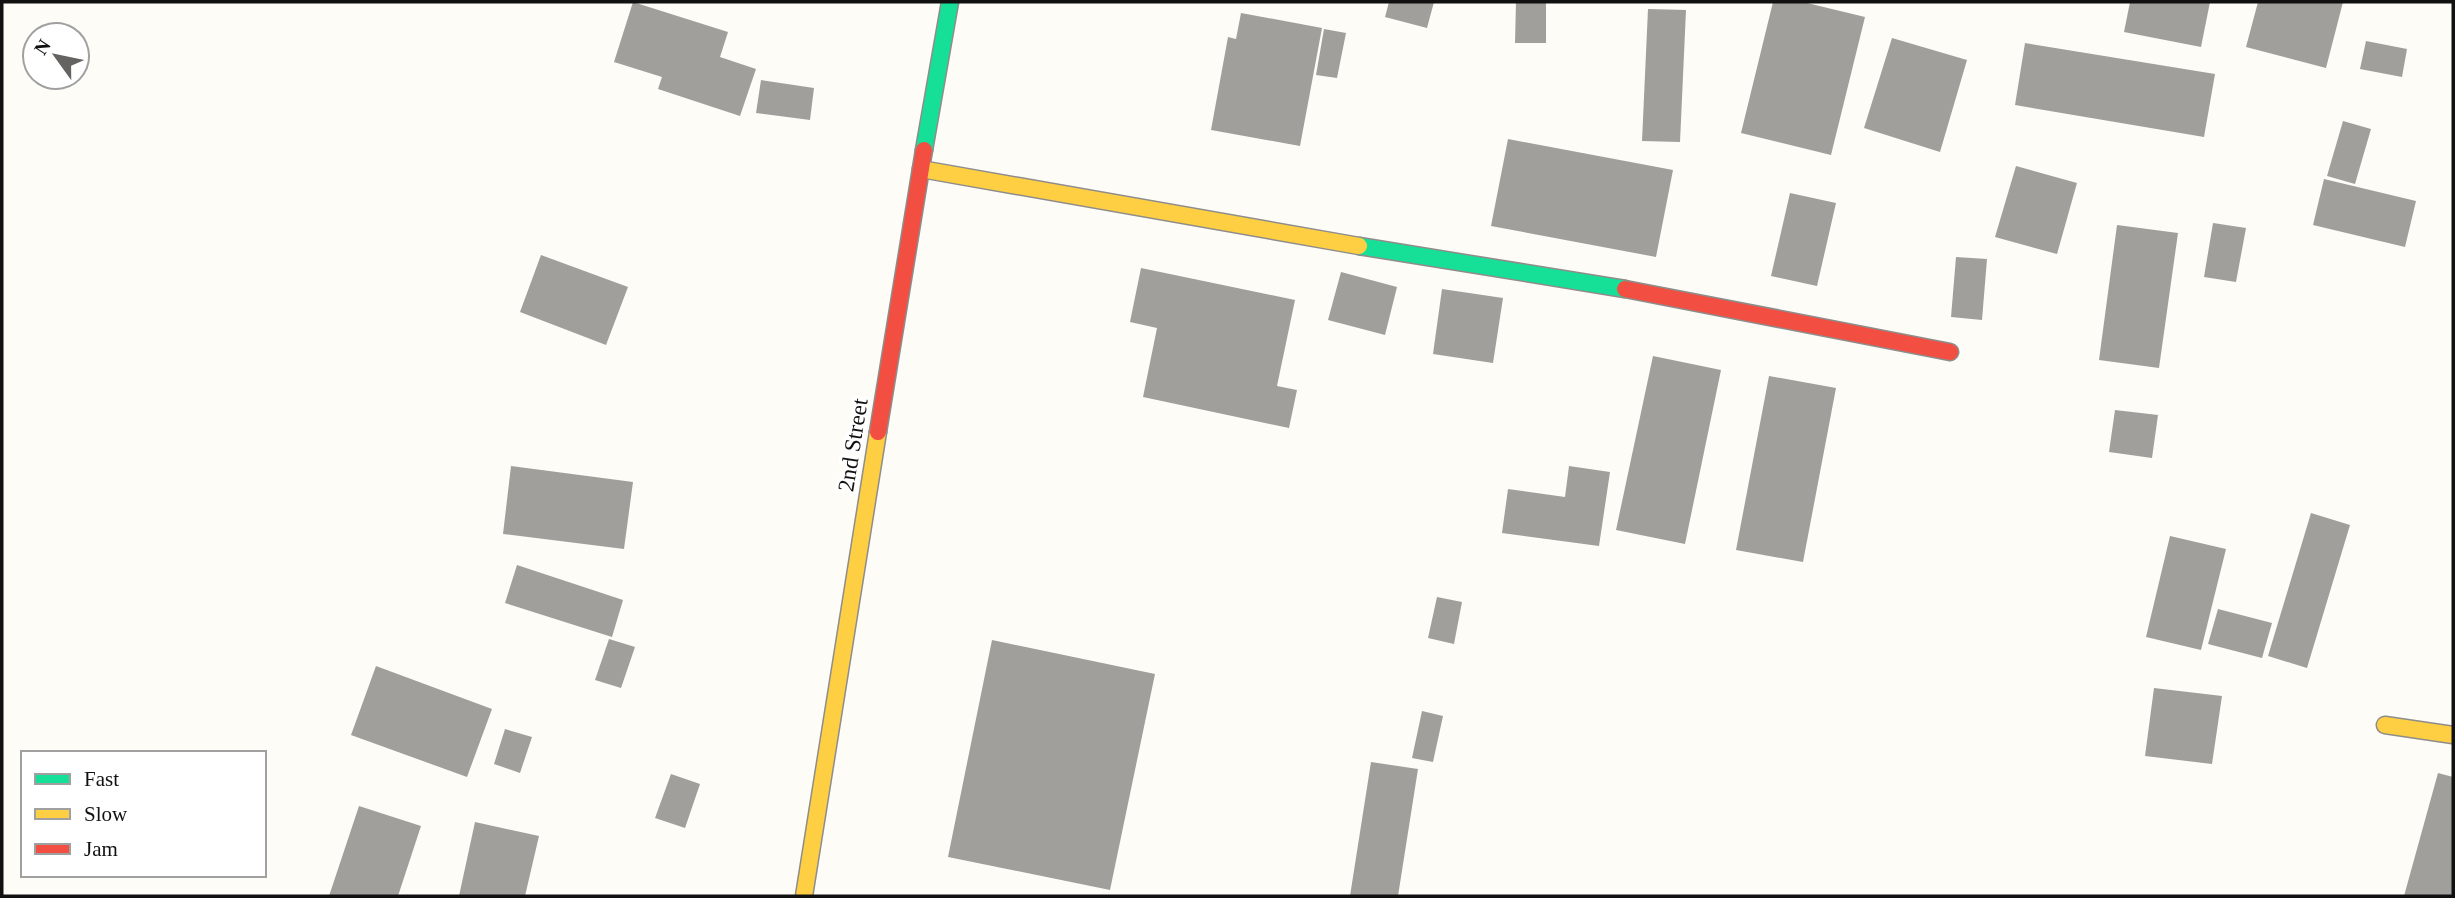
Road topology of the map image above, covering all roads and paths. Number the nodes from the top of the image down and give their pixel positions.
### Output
1 (950, 2) edge
2 (921, 169) junction
3 (1950, 352) dead end
4 (2385, 725) dead end
5 (2453, 735) edge
6 (804, 896) edge

1 - 2 street, 2nd Street
2 - 3 street
2 - 6 street, 2nd Street
4 - 5 street

